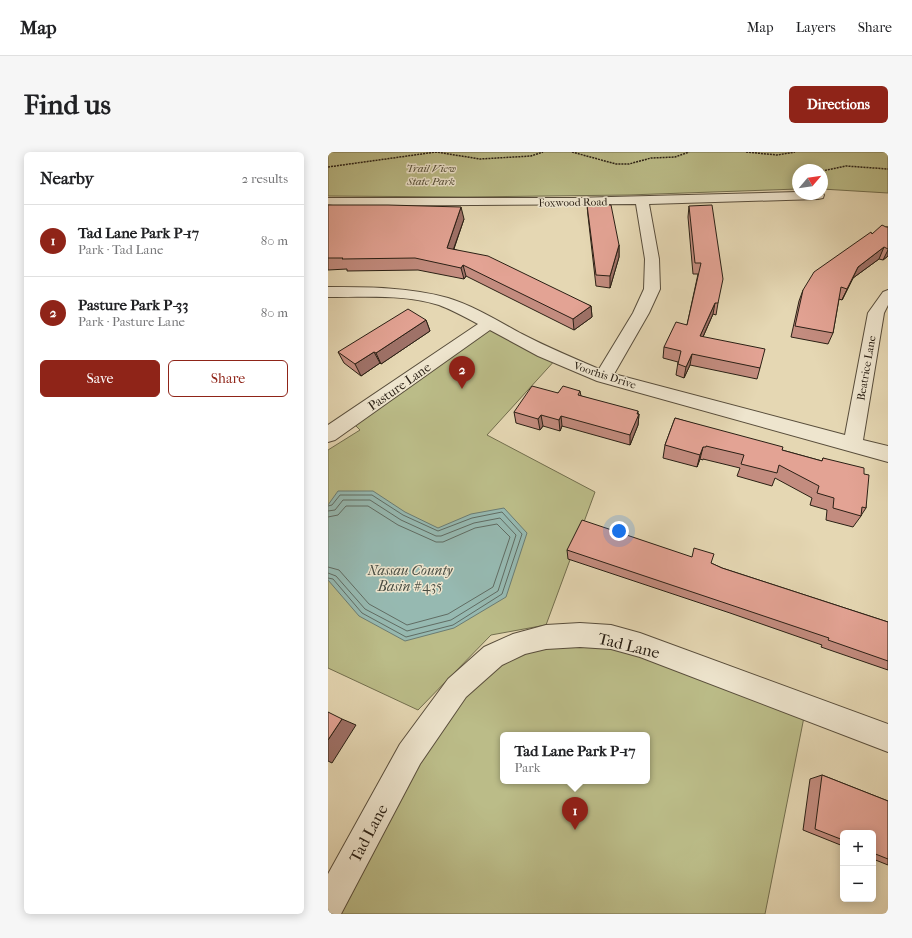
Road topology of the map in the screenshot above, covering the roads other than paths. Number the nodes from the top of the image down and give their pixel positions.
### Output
1 (792, 196) edge
2 (642, 201) junction
3 (328, 202) edge
4 (328, 292) edge
5 (888, 295) edge
6 (490, 323) junction
7 (603, 377) junction
8 (328, 435) edge
9 (853, 444) junction
10 (888, 454) edge
11 (888, 738) edge
12 (328, 906) edge

1 - 2 street, Foxwood Road
2 - 3 street, Foxwood Road
2 - 7 street
4 - 6 street, Voorhis Drive
5 - 9 street, Beatrice Lane
6 - 7 street, Voorhis Drive
6 - 8 street, Pasture Lane
7 - 9 street, Voorhis Drive
9 - 10 street, Voorhis Drive
11 - 12 street, Tad Lane

